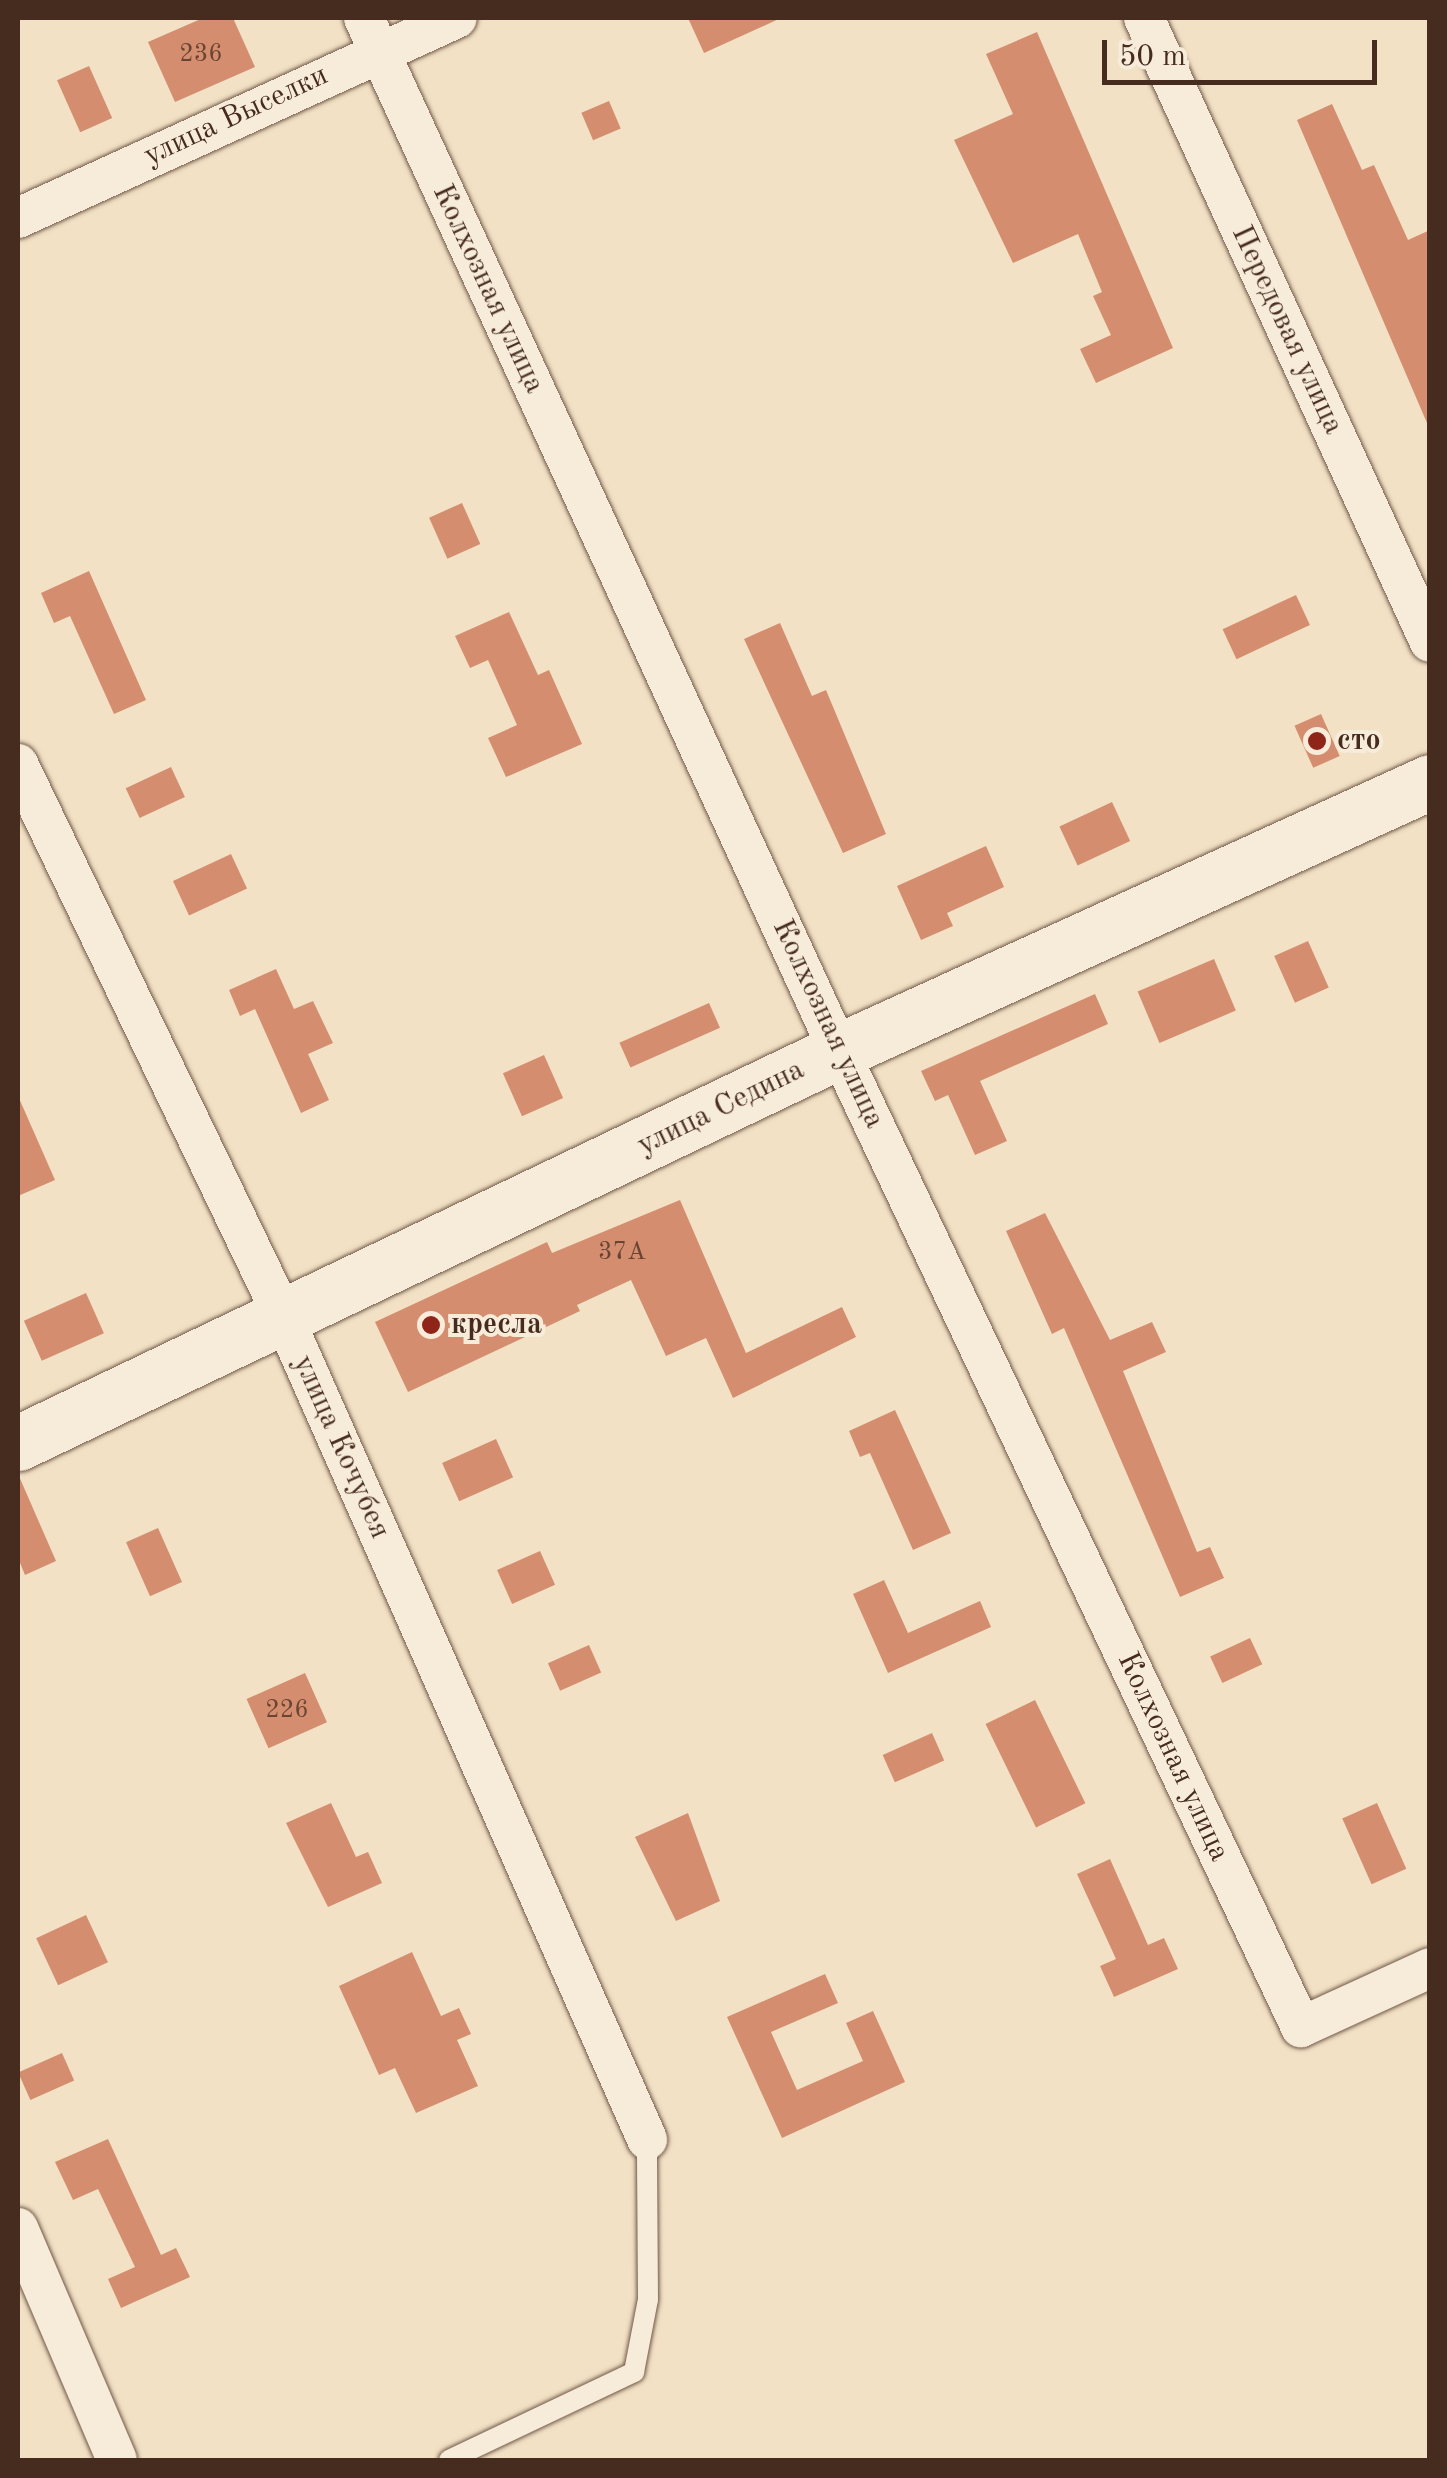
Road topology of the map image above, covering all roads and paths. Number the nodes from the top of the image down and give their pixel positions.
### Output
1 (456, 18) edge
2 (1144, 18) edge
3 (371, 34) edge
4 (18, 218) edge
5 (1430, 642) edge
6 (18, 764) edge
7 (1430, 782) edge
8 (840, 1051) junction
9 (284, 1318) junction
10 (18, 1443) edge
11 (1430, 1968) edge
12 (647, 2140) joint
13 (18, 2228) edge
14 (117, 2460) edge
15 (449, 2460) edge

1 - 3 street, улица Выселки
2 - 5 street, Передовая улица
3 - 4 street, улица Выселки
3 - 8 street, Колхозная улица
6 - 9 street, улица Кочубея
7 - 8 main road, улица Седина
8 - 9 main road, улица Седина
8 - 11 street, Колхозная улица
9 - 10 main road, улица Седина
9 - 12 street, улица Кочубея
12 - 15 lane
13 - 14 street

